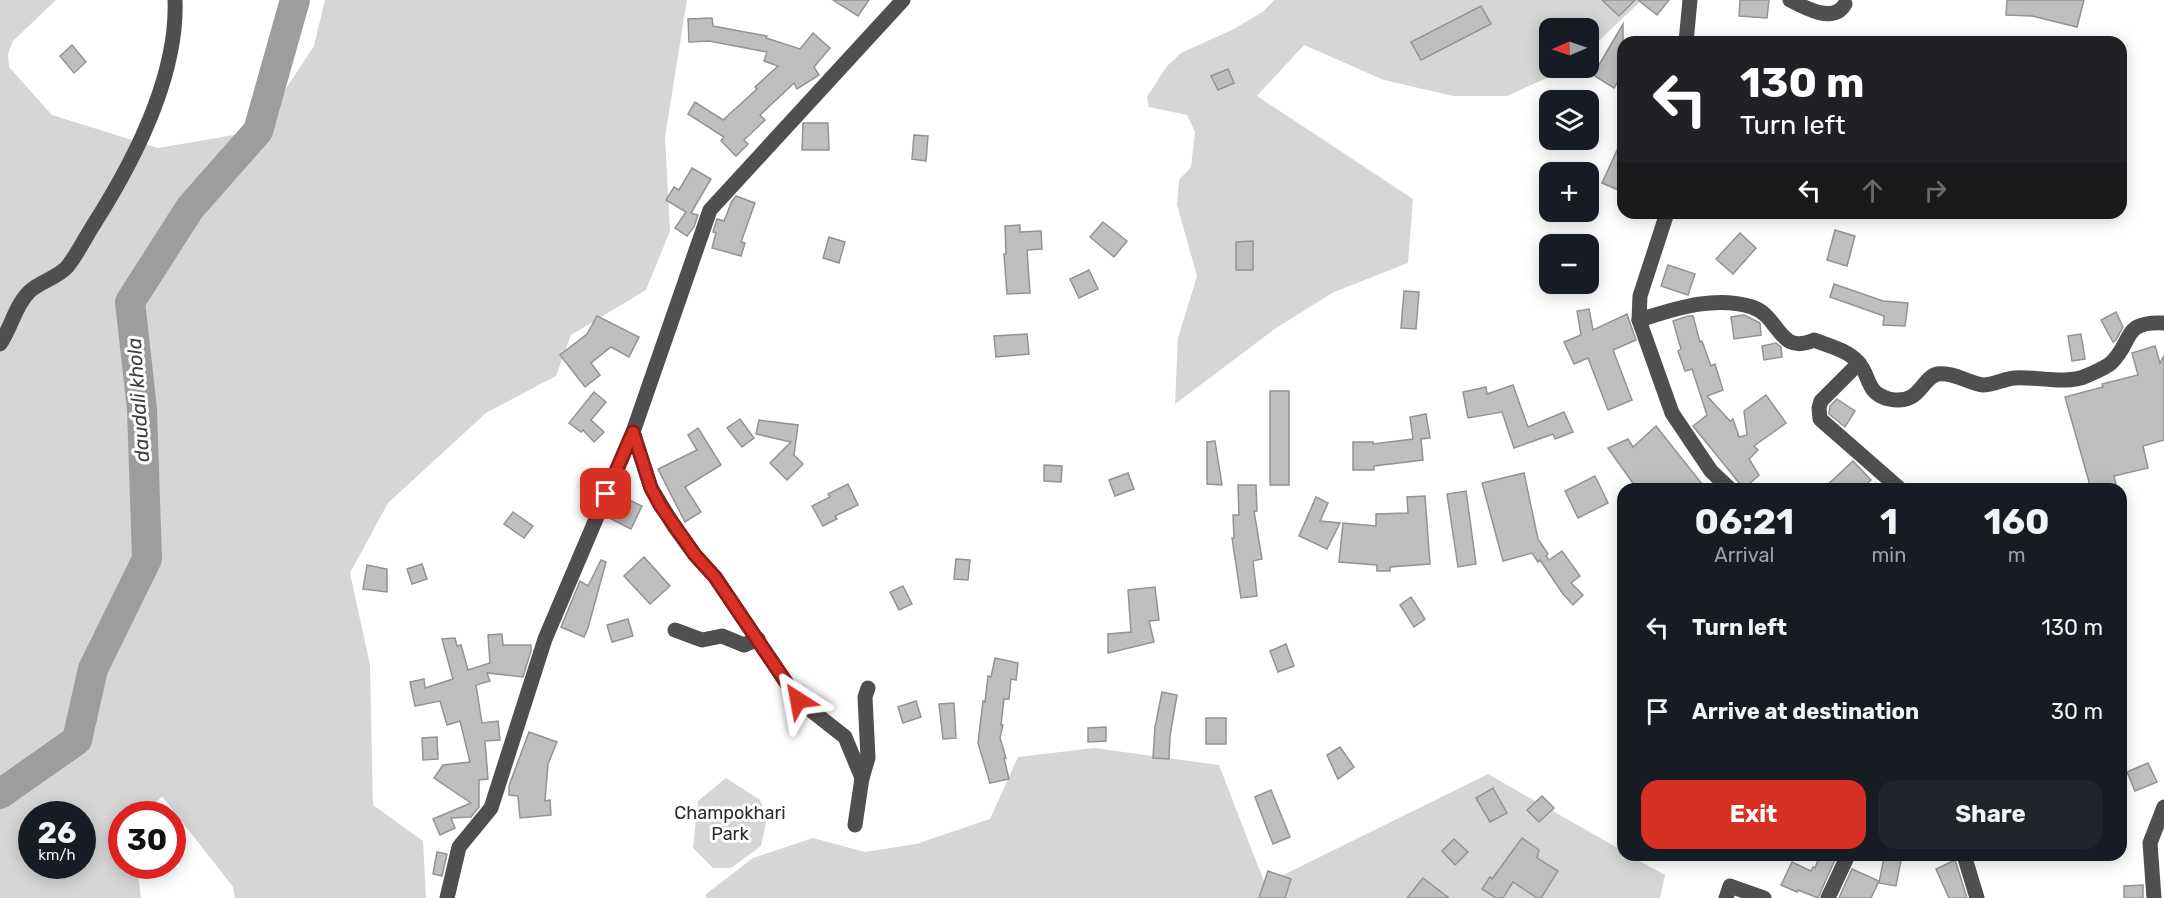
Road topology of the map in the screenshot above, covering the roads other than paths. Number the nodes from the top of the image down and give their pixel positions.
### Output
1 (175, 0) edge
2 (903, 0) edge
3 (1690, 0) edge
4 (1790, 0) edge
5 (1845, 4) dead end
6 (1687, 36) edge
7 (1665, 219) edge
8 (1639, 320) junction
9 (2164, 323) edge
10 (0, 344) edge
11 (1859, 363) junction
12 (633, 432) junction
13 (1724, 483) edge
14 (1893, 483) edge
15 (675, 630) dead end
16 (758, 639) junction
17 (868, 688) dead end
18 (862, 778) junction
19 (2164, 807) edge
20 (855, 825) dead end
21 (1845, 861) edge
22 (1966, 861) edge
23 (2157, 888) edge
24 (447, 898) edge
25 (1726, 898) edge
26 (1764, 898) edge
27 (1828, 898) edge
28 (1977, 898) edge

1 - 10 street
2 - 12 street
3 - 6 street
4 - 5 street
7 - 8 street
8 - 11 street
8 - 13 street
9 - 11 street
11 - 14 street
12 - 16 street
12 - 24 street
15 - 16 street
16 - 18 street
17 - 18 street
18 - 20 street
19 - 23 street
21 - 27 street
22 - 28 street
25 - 26 street

